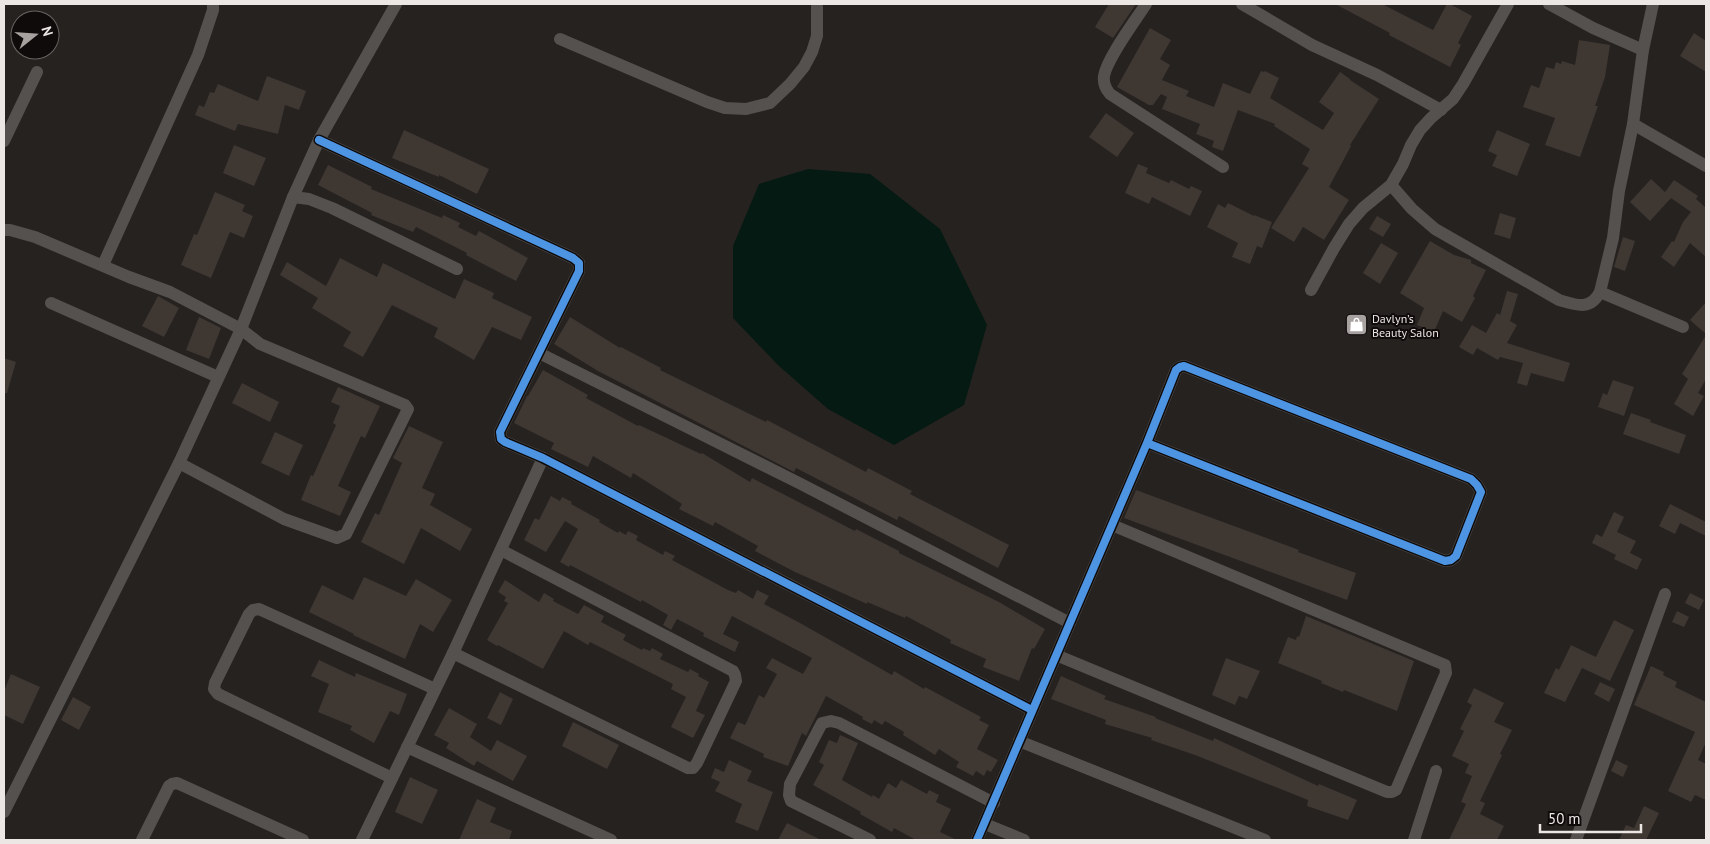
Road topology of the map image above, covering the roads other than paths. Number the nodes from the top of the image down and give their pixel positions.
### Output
1 (213, 4) edge
2 (396, 4) edge
3 (1146, 4) edge
4 (1242, 4) edge
5 (1508, 4) edge
6 (1549, 4) edge
7 (1653, 4) edge
8 (815, 5) edge
9 (560, 39) dead end
10 (1643, 50) junction
11 (37, 72) dead end
12 (1441, 110) junction
13 (1633, 124) junction
14 (318, 140) junction
15 (4, 141) edge
16 (1706, 166) edge
17 (1223, 167) dead end
18 (1391, 185) junction
19 (293, 197) junction
20 (4, 230) edge
21 (103, 266) junction
22 (457, 269) dead end
23 (1312, 290) dead end
24 (1600, 292) junction
25 (50, 303) dead end
26 (1682, 327) dead end
27 (241, 329) junction
28 (539, 353) junction
29 (218, 377) junction
30 (1147, 443) junction
31 (543, 458) junction
32 (179, 464) junction
33 (1112, 525) junction
34 (501, 550) junction
35 (1665, 594) dead end
36 (1070, 623) junction
37 (453, 653) junction
38 (1056, 655) junction
39 (435, 689) junction
40 (1032, 710) junction
41 (1019, 741) junction
42 (407, 747) junction
43 (1436, 771) dead end
44 (392, 778) junction
45 (994, 803) junction
46 (4, 812) edge
47 (985, 824) junction
48 (142, 840) edge
49 (303, 840) edge
50 (362, 840) edge
51 (611, 840) edge
52 (870, 840) edge
53 (977, 840) edge
54 (1024, 840) edge
55 (1265, 840) edge
56 (1414, 840) edge
57 (1576, 840) edge

1 - 21 street
2 - 14 street
3 - 17 street
4 - 12 street
5 - 12 street
6 - 10 street
7 - 10 street
8 - 9 street
10 - 13 street
11 - 15 street
12 - 18 street
13 - 16 street
13 - 24 street
14 - 19 street
14 - 28 street
18 - 23 street
18 - 24 street
19 - 22 street
19 - 27 street
20 - 21 street
21 - 27 street
24 - 26 street
25 - 29 street
27 - 29 street
27 - 32 street
28 - 31 street
28 - 36 street
29 - 32 street
30 - 30 street
30 - 33 street
31 - 34 street
31 - 40 street
32 - 46 street
33 - 36 street
33 - 38 street
34 - 37 street
34 - 37 street
35 - 57 street
36 - 38 street
37 - 39 street
38 - 40 street
39 - 42 street
39 - 44 street
40 - 41 street
41 - 45 street
41 - 55 street
42 - 44 street
42 - 51 street
43 - 56 street
44 - 50 street
45 - 47 street
45 - 52 street
47 - 53 street
47 - 54 street
48 - 49 street

